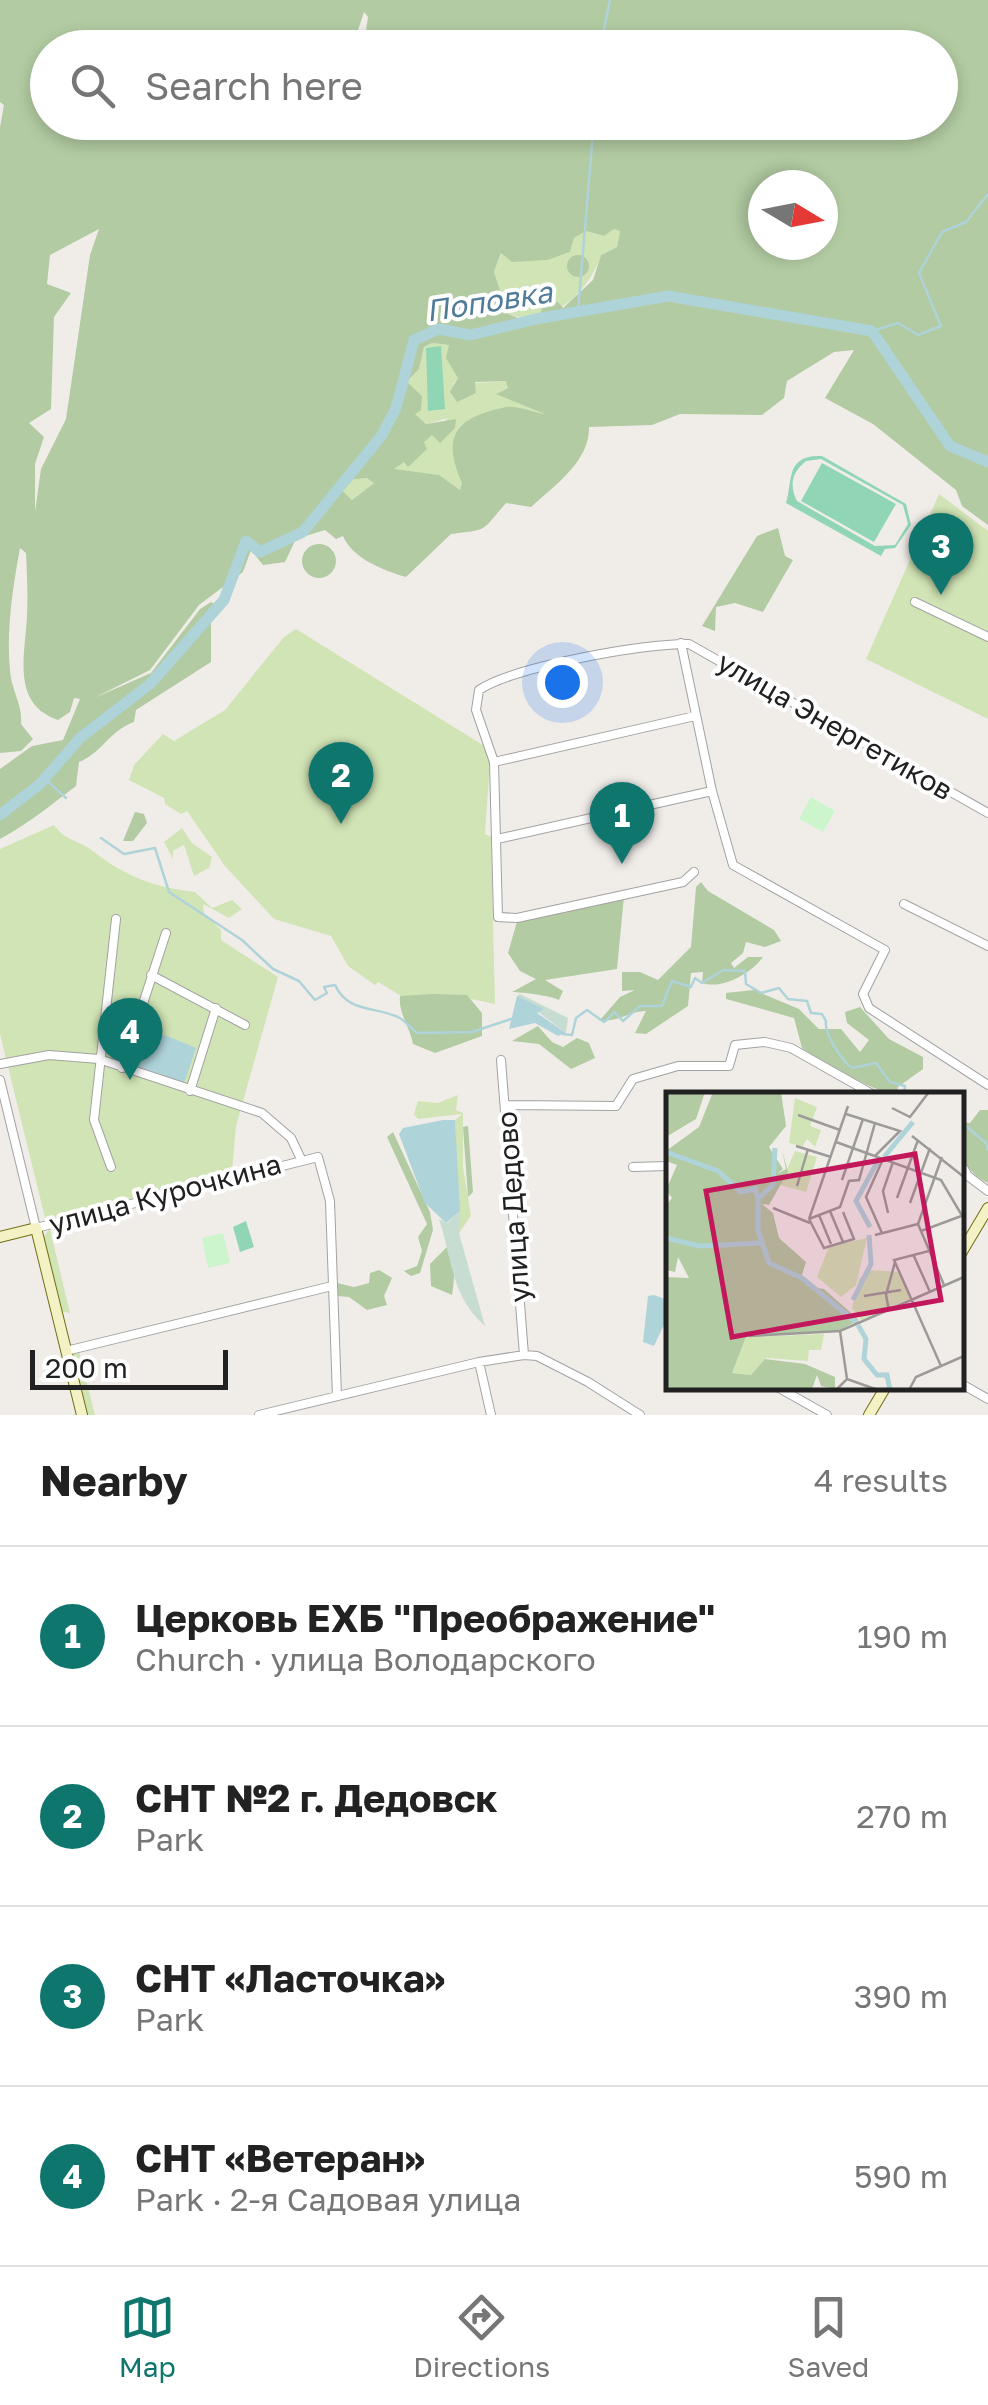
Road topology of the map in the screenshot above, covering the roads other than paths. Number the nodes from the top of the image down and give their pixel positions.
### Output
1 (915, 602) dead end
2 (988, 637) edge
3 (681, 644) junction
4 (695, 716) junction
5 (494, 762) junction
6 (712, 791) junction
7 (988, 813) edge
8 (497, 840) junction
9 (694, 872) dead end
10 (904, 904) dead end
11 (116, 918) dead end
12 (166, 933) dead end
13 (988, 946) edge
14 (151, 974) junction
15 (216, 1008) junction
16 (245, 1025) dead end
17 (99, 1059) junction
18 (501, 1060) dead end
19 (0, 1064) edge
20 (122, 1068) junction
21 (0, 1080) edge
22 (988, 1085) edge
23 (190, 1090) junction
24 (869, 1092) edge
25 (506, 1105) junction
26 (298, 1160) junction
27 (666, 1166) edge
28 (111, 1167) dead end
29 (633, 1167) dead end
30 (963, 1167) edge
31 (988, 1191) edge
32 (988, 1208) edge
33 (36, 1228) junction
34 (0, 1237) edge
35 (963, 1250) edge
36 (332, 1286) junction
37 (66, 1351) junction
38 (524, 1355) junction
39 (479, 1362) junction
40 (963, 1385) edge
41 (783, 1390) edge
42 (884, 1390) edge
43 (337, 1396) junction
44 (988, 1399) edge
45 (82, 1415) edge
46 (260, 1415) edge
47 (491, 1415) edge
48 (640, 1415) edge
49 (827, 1415) edge
50 (870, 1415) edge

1 - 2 street
3 - 4 street
3 - 5 street
3 - 7 street, улица Энергетиков
4 - 5 street
4 - 6 street
5 - 8 street
6 - 8 street
6 - 22 street
8 - 9 street
10 - 13 street
11 - 17 street
12 - 14 street
14 - 15 street
14 - 20 street
15 - 16 street
15 - 23 street
17 - 19 street
17 - 20 street
17 - 28 street
18 - 25 street, улица Дедово
20 - 23 street
21 - 33 street
23 - 26 street
24 - 25 street
25 - 38 street, улица Дедово
26 - 33 street, улица Курочкина
26 - 36 street
27 - 29 street
30 - 31 street
32 - 35 street
33 - 34 street
33 - 37 street
36 - 37 street
36 - 43 street
37 - 45 street
38 - 39 street
38 - 48 street
39 - 43 street
39 - 47 street
40 - 44 street
41 - 49 street
42 - 50 street
43 - 46 street

